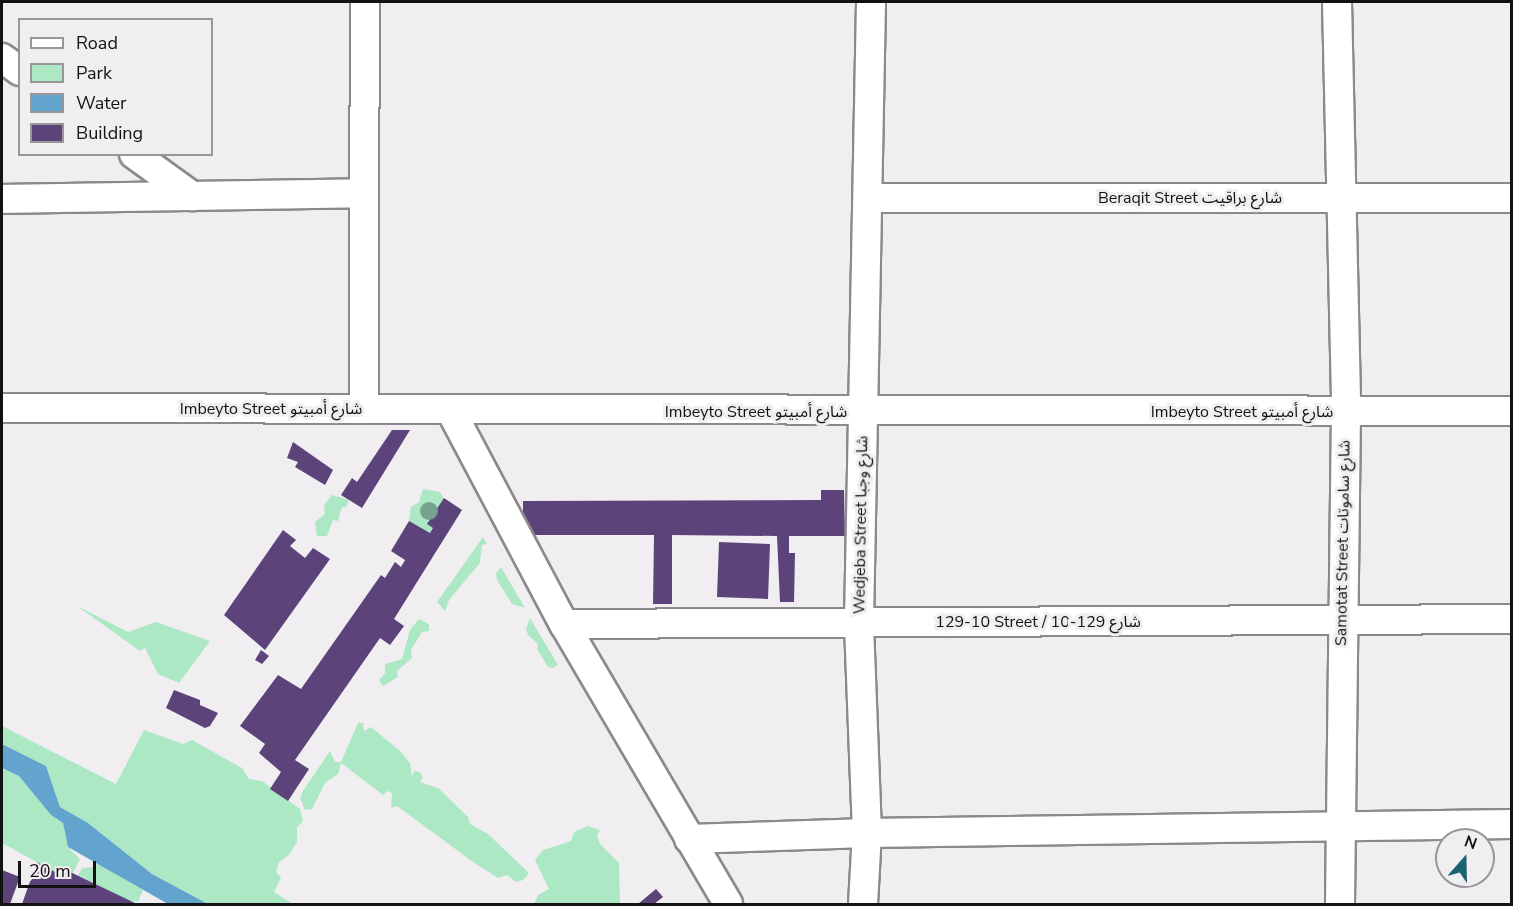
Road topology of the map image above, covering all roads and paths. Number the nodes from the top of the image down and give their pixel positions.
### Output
1 (364, 2) edge
2 (871, 2) edge
3 (1337, 2) edge
4 (2, 58) edge
5 (18, 70) edge
6 (137, 156) edge
7 (364, 193) junction
8 (192, 196) junction
9 (868, 198) junction
10 (1512, 198) edge
11 (2, 199) edge
12 (1343, 199) junction
13 (2, 408) edge
14 (364, 409) junction
15 (451, 411) junction
16 (1512, 411) edge
17 (864, 412) junction
18 (1346, 412) junction
19 (1512, 619) edge
20 (1341, 620) junction
21 (859, 622) junction
22 (564, 624) junction
23 (1512, 824) edge
24 (1341, 825) junction
25 (867, 832) junction
26 (689, 839) junction
27 (728, 904) edge
28 (863, 904) edge
29 (1341, 904) edge

1 - 7 street
2 - 9 street, Wedjeba Street شارع وجبا
3 - 12 street, Samotat Street شارع ساموتات
4 - 5 street
6 - 8 street
7 - 8 street
7 - 14 street
8 - 11 street
9 - 12 street, Beraqit Street شارع براقيت
9 - 17 street, Wedjeba Street شارع وجبا
10 - 12 street, Beraqit Street شارع براقيت
12 - 18 street, Samotat Street شارع ساموتات
13 - 14 street, Imbeyto Street شارع أمبيتو
14 - 15 street, Imbeyto Street شارع أمبيتو
15 - 17 street, Imbeyto Street شارع أمبيتو
15 - 22 street
16 - 18 street, Imbeyto Street شارع أمبيتو
17 - 18 street, Imbeyto Street شارع أمبيتو
17 - 21 street, Wedjeba Street شارع وجبا
18 - 20 street, Samotat Street شارع ساموتات
19 - 20 street, 129-10 Street / شارع 129-10
20 - 21 street, 129-10 Street / شارع 129-10
20 - 24 street, Samotat Street شارع ساموتات
21 - 22 street, 129-10 Street / شارع 129-10
21 - 25 street, Wedjeba Street شارع وجبا
22 - 26 street
23 - 24 street
24 - 25 street
24 - 29 street, Samotat Street شارع ساموتات
25 - 26 street
25 - 28 street, Wedjeba Street شارع وجبا
26 - 27 street

